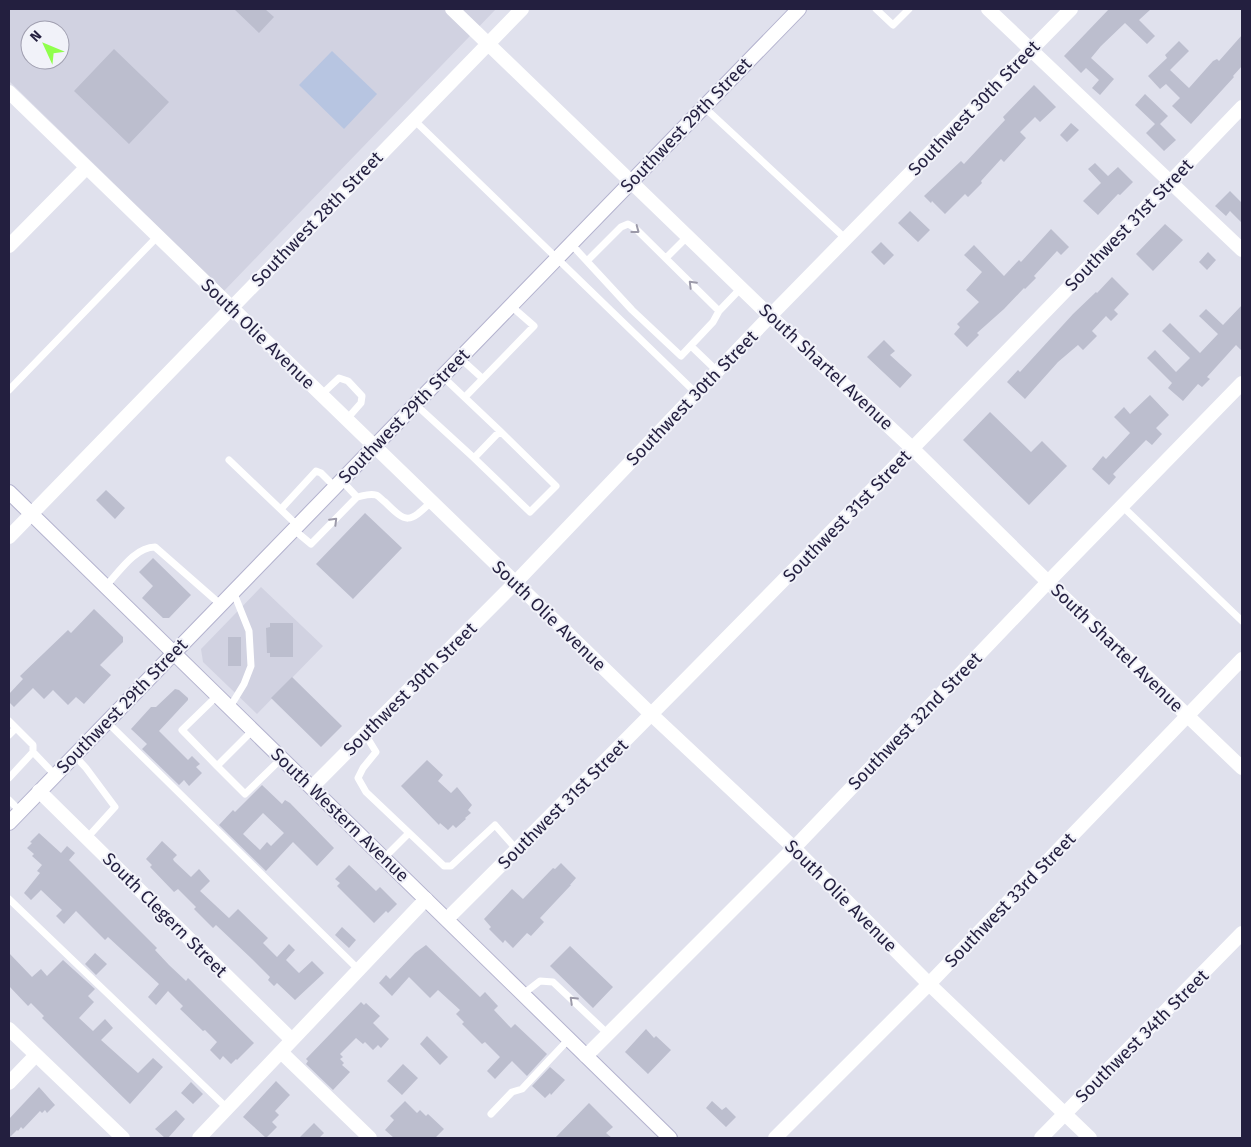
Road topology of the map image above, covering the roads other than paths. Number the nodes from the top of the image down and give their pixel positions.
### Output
1 (452, 9) edge
2 (522, 9) edge
3 (799, 9) edge
4 (876, 9) edge
5 (909, 9) edge
6 (988, 9) edge
7 (1071, 9) edge
8 (488, 44) junction
9 (1031, 50) junction
10 (9, 92) edge
11 (704, 107) junction
12 (1242, 107) edge
13 (414, 120) junction
14 (86, 168) junction
15 (632, 181) junction
16 (1171, 182) junction
17 (688, 236) junction
18 (157, 237) junction
19 (846, 239) junction
20 (571, 244) junction
21 (9, 246) edge
22 (1242, 250) edge
23 (557, 258) junction
24 (666, 258) junction
25 (587, 261) junction
26 (742, 288) junction
27 (511, 306) junction
28 (230, 308) junction
29 (719, 311) junction
30 (770, 316) junction
31 (691, 346) junction
32 (460, 358) junction
33 (717, 372) junction
34 (442, 376) junction
35 (482, 378) junction
36 (1242, 383) edge
37 (9, 390) edge
38 (696, 393) junction
39 (321, 396) junction
40 (465, 397) junction
41 (415, 404) junction
42 (346, 420) junction
43 (500, 431) junction
44 (374, 447) junction
45 (913, 449) junction
46 (474, 458) junction
47 (229, 460) dead end
48 (338, 483) junction
49 (9, 492) edge
50 (357, 497) junction
51 (431, 502) junction
52 (1122, 506) junction
53 (280, 509) junction
54 (32, 514) junction
55 (295, 527) junction
56 (9, 537) edge
57 (1048, 582) junction
58 (516, 583) junction
59 (106, 586) junction
60 (233, 591) junction
61 (220, 604) junction
62 (1242, 621) edge
63 (174, 652) junction
64 (1242, 659) edge
65 (218, 695) junction
66 (230, 707) junction
67 (652, 715) junction
68 (1187, 715) junction
69 (9, 720) edge
70 (106, 722) junction
71 (16, 728) junction
72 (253, 730) junction
73 (364, 734) junction
74 (9, 735) edge
75 (32, 752) junction
76 (74, 755) junction
77 (282, 758) junction
78 (217, 766) junction
79 (1242, 768) edge
80 (55, 775) junction
81 (9, 778) edge
82 (312, 787) junction
83 (38, 791) junction
84 (9, 800) edge
85 (20, 811) junction
86 (9, 823) edge
87 (409, 833) junction
88 (87, 838) junction
89 (794, 848) junction
90 (517, 850) junction
91 (384, 858) junction
92 (9, 899) edge
93 (426, 899) junction
94 (447, 919) junction
95 (1242, 933) edge
96 (359, 970) junction
97 (929, 984) junction
98 (523, 994) junction
99 (9, 1029) edge
100 (608, 1034) junction
101 (569, 1039) junction
102 (292, 1040) junction
103 (280, 1052) junction
104 (36, 1055) junction
105 (586, 1056) junction
106 (9, 1083) edge
107 (227, 1108) junction
108 (1065, 1113) junction
109 (491, 1114) dead end
110 (122, 1138) edge
111 (198, 1138) edge
112 (370, 1138) edge
113 (670, 1138) edge
114 (775, 1138) edge
115 (1041, 1138) edge
116 (1090, 1138) edge

1 - 8 street, South Shartel Avenue
2 - 8 street, Southwest 28th Street
3 - 11 street, Southwest 29th Street
4 - 5 lane
6 - 9 street
7 - 9 street, Southwest 30th Street
8 - 13 street, Southwest 28th Street
8 - 15 street, South Shartel Avenue
9 - 16 street
9 - 19 street, Southwest 30th Street
10 - 14 street, South Olie Avenue
11 - 15 street, Southwest 29th Street
11 - 19 lane
12 - 16 street, Southwest 31st Street
13 - 23 lane
13 - 28 street, Southwest 28th Street
14 - 18 street, South Olie Avenue
14 - 21 street
15 - 17 street, South Shartel Avenue
15 - 20 street, Southwest 29th Street
16 - 22 street
16 - 45 street, Southwest 31st Street
17 - 24 lane
17 - 26 street, South Shartel Avenue
18 - 28 street, South Olie Avenue
18 - 37 lane
19 - 30 street, Southwest 30th Street
20 - 23 street, Southwest 29th Street
20 - 25 lane
23 - 27 street, Southwest 29th Street
23 - 38 lane
25 -> 24 lane
29 -> 24 lane
25 - 31 lane
26 - 29 lane
26 - 30 street, South Shartel Avenue
27 - 32 street, Southwest 29th Street
27 - 35 lane
28 - 39 street, South Olie Avenue
28 - 54 street, Southwest 28th Street
29 - 31 lane
30 - 33 street, Southwest 30th Street
30 - 45 street, South Shartel Avenue
31 - 33 lane
32 - 34 street, Southwest 29th Street
32 - 35 lane
33 - 38 street, Southwest 30th Street
34 - 40 lane
34 - 41 street, Southwest 29th Street
35 - 40 lane
36 - 52 street, Southwest 32nd Street
38 - 58 street, Southwest 30th Street
39 - 42 street, South Olie Avenue
39 - 42 lane
40 - 43 lane
41 - 44 street, Southwest 29th Street
41 - 46 lane
42 - 44 street, South Olie Avenue
43 - 46 lane
43 - 46 lane
44 - 48 street, Southwest 29th Street
44 - 51 street, South Olie Avenue
45 - 57 street, South Shartel Avenue
45 - 67 street, Southwest 31st Street
47 - 53 lane
48 - 50 lane
48 - 53 lane
48 - 55 street, Southwest 29th Street
49 - 54 street, South Western Avenue
50 - 51 lane
55 -> 50 lane
51 - 58 street, South Olie Avenue
52 - 57 street, Southwest 32nd Street
52 - 62 lane
53 - 55 lane
54 - 56 street, Southwest 28th Street
54 - 59 street, South Western Avenue
55 - 60 street, Southwest 29th Street
57 - 68 street, South Shartel Avenue
57 - 89 street, Southwest 32nd Street
58 - 67 street, South Olie Avenue
58 - 73 street, Southwest 30th Street
59 - 61 lane
59 - 63 street, South Western Avenue
60 - 61 street, Southwest 29th Street
60 - 66 lane
61 - 63 street, Southwest 29th Street
63 - 65 street, South Western Avenue
63 - 70 street, Southwest 29th Street
64 - 68 street, Southwest 33rd Street
65 - 66 street, South Western Avenue
65 - 78 lane
66 - 72 street, South Western Avenue
67 - 89 street, South Olie Avenue
67 - 90 street, Southwest 31st Street
68 - 79 street, South Shartel Avenue
68 - 97 street, Southwest 33rd Street
69 - 71 lane
70 - 76 street, Southwest 29th Street
70 - 96 lane
71 - 74 lane
71 - 75 lane
72 - 77 street, South Western Avenue
72 - 78 lane
73 - 82 street, Southwest 30th Street
73 - 87 lane
75 - 80 lane
75 - 81 lane
76 - 80 street, Southwest 29th Street
76 - 88 lane
77 - 78 lane
77 - 82 street, South Western Avenue
80 - 83 street, Southwest 29th Street
82 - 91 street, South Western Avenue
83 - 85 street, Southwest 29th Street
83 - 88 street, South Clegern Street
84 - 85 lane
85 - 86 street, Southwest 29th Street
87 - 90 lane
87 - 91 lane
88 - 102 street, South Clegern Street
89 - 97 street, South Olie Avenue
89 - 100 street, Southwest 32nd Street
90 - 94 street, Southwest 31st Street
91 - 93 street, South Western Avenue
92 - 107 lane
93 - 94 street, South Western Avenue
93 - 96 street
94 - 98 street, South Western Avenue
95 - 108 street, Southwest 34th Street
96 - 102 street
97 - 108 street, South Olie Avenue
97 - 114 street, Southwest 33rd Street
100 -> 98 lane
98 - 101 street, South Western Avenue
99 - 104 street
100 - 105 street, Southwest 32nd Street
101 - 105 street, South Western Avenue
101 - 109 lane
102 - 103 street
103 - 107 street
103 - 112 street
104 - 106 street
104 - 110 street
105 - 113 street, South Western Avenue
107 - 111 street
108 - 115 street, Southwest 34th Street
108 - 116 street, South Olie Avenue

